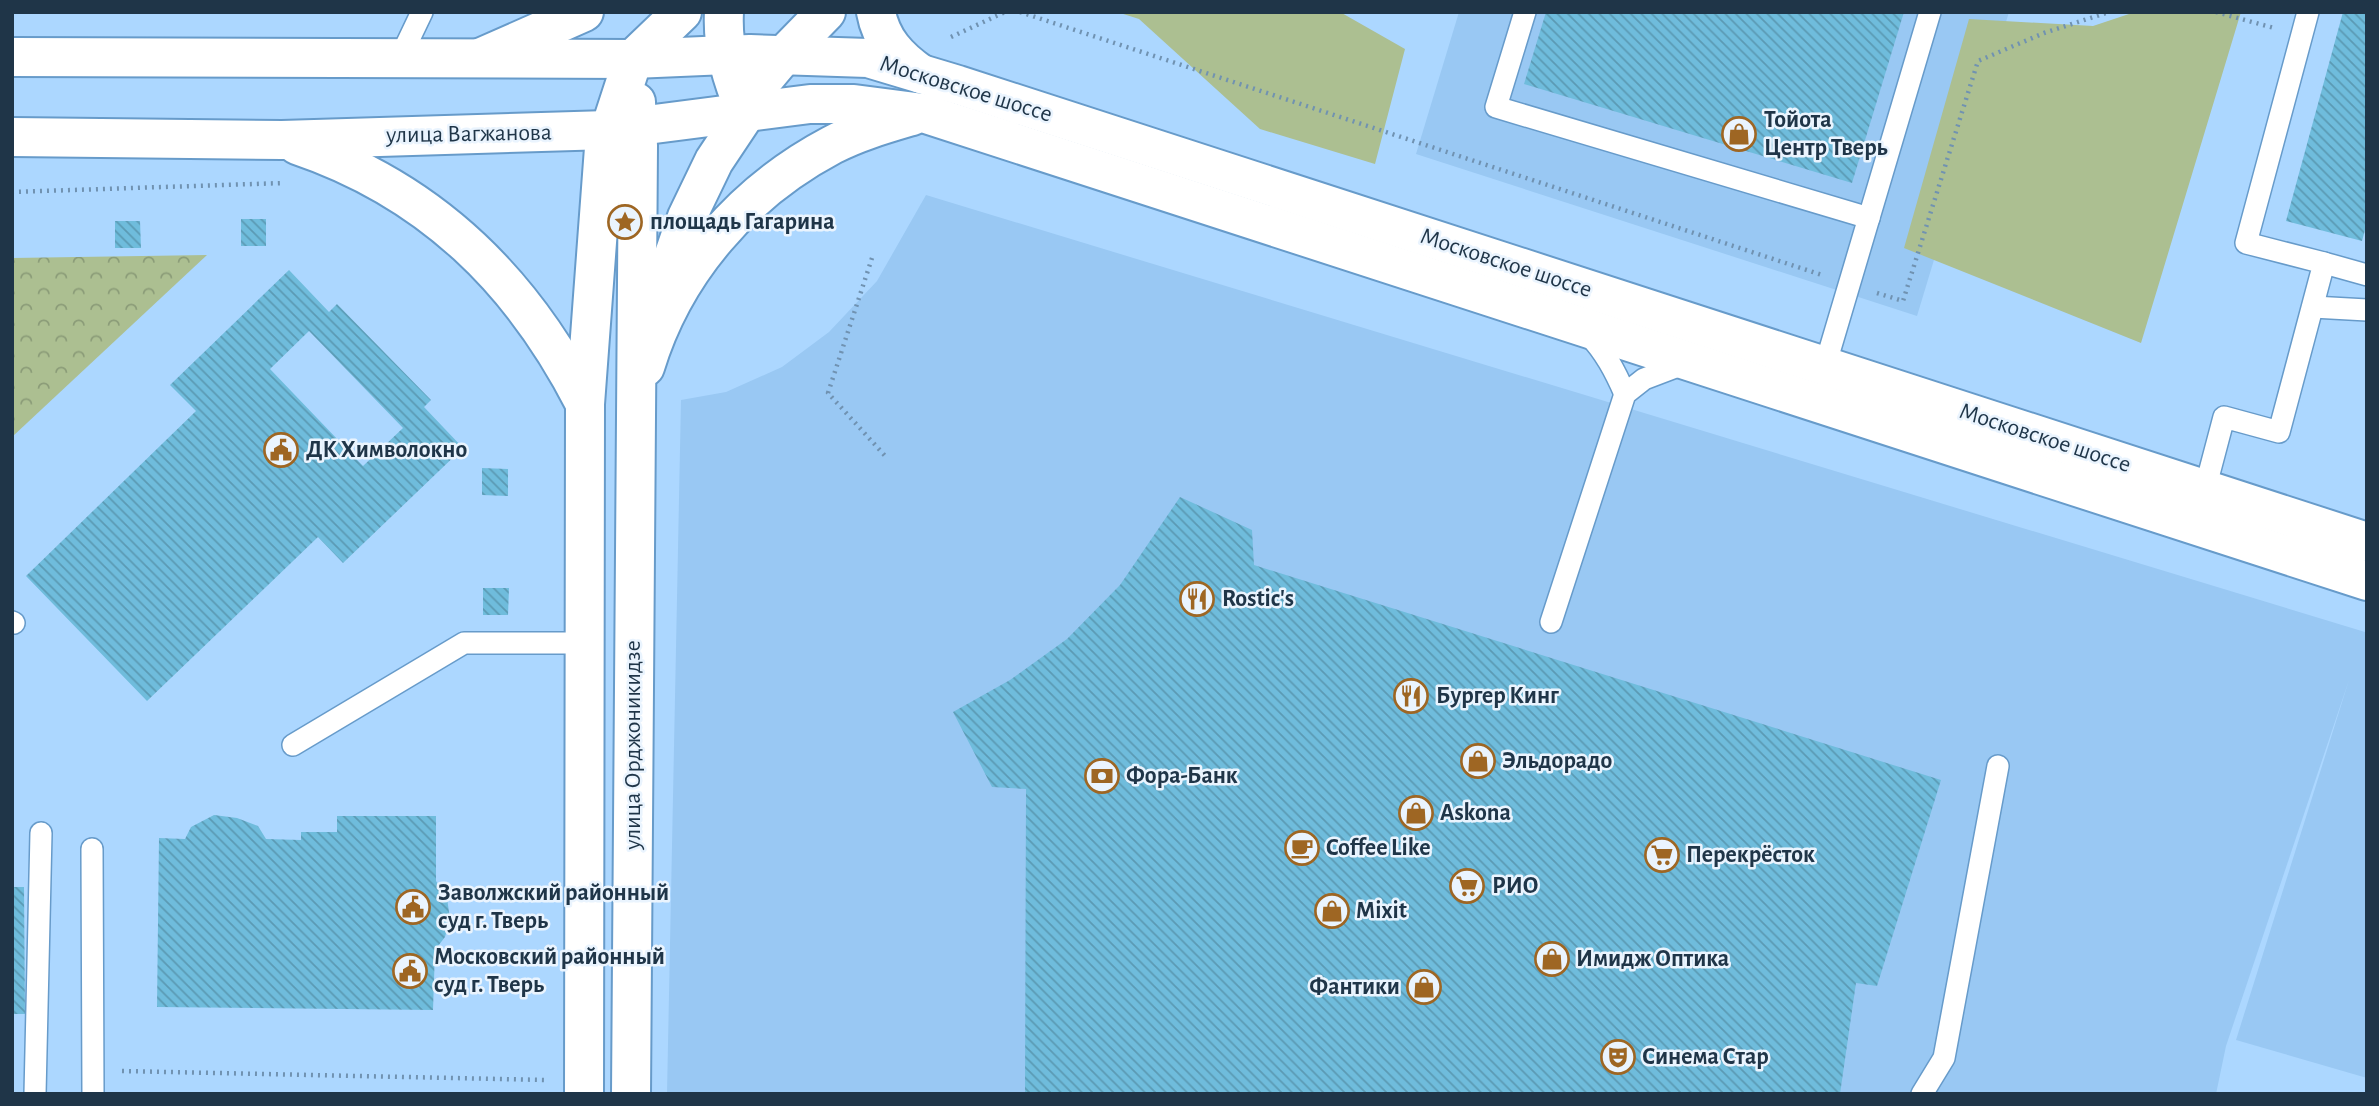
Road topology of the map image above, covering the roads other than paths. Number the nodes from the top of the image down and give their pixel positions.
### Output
1 (422, 12) edge
2 (584, 12) edge
3 (682, 12) edge
4 (724, 12) edge
5 (826, 12) edge
6 (876, 12) edge
7 (1525, 12) edge
8 (1930, 12) edge
9 (2308, 12) edge
10 (726, 55) junction
11 (784, 55) junction
12 (12, 57) edge
13 (400, 58) junction
14 (480, 58) junction
15 (633, 59) junction
16 (920, 74) junction
17 (746, 113) junction
18 (923, 113) junction
19 (623, 129) junction
20 (12, 137) edge
21 (282, 140) junction
22 (1869, 218) junction
23 (2324, 263) junction
24 (2367, 275) edge
25 (2313, 307) junction
26 (2367, 310) edge
27 (1579, 325) junction
28 (1690, 361) junction
29 (1825, 366) junction
30 (1625, 394) junction
31 (636, 396) junction
32 (585, 404) junction
33 (2200, 507) junction
34 (2367, 542) edge
35 (2367, 581) edge
36 (1551, 622) dead end
37 (586, 643) junction
38 (293, 745) dead end
39 (1998, 766) dead end
40 (41, 833) dead end
41 (92, 849) dead end
42 (568, 1087) edge
43 (35, 1094) edge
44 (93, 1094) edge
45 (631, 1094) edge
46 (1922, 1094) edge

1 - 13 lane
2 - 14 main road
3 - 15 main road
4 - 10 main road
5 - 11 main road
6 - 16 main road
7 - 22 lane
8 - 22 lane
9 - 23 lane
10 - 11 main road, Московское шоссе
10 - 15 main road, Московское шоссе
10 - 17 main road
11 - 16 main road, Московское шоссе
11 - 17 main road
12 - 13 main road
13 - 14 main road
14 - 15 main road
15 - 19 main road
16 - 29 main road, Московское шоссе
17 - 18 main road, улица Вагжанова
17 - 19 main road, улица Вагжанова
17 - 31 main road
18 - 27 main road, Московское шоссе
18 - 31 main road
19 - 21 main road, улица Вагжанова
19 - 31 main road
19 - 32 main road, улица Орджоникидзе
20 - 21 main road, улица Вагжанова
21 - 32 main road
22 - 29 lane
23 - 24 lane
23 - 25 lane
25 - 26 lane
25 - 33 lane
27 - 28 main road, Московское шоссе
27 - 30 lane
28 - 30 lane
28 - 33 main road, Московское шоссе
29 - 33 main road, Московское шоссе
30 - 36 lane
31 - 45 main road, улица Орджоникидзе
32 - 37 main road, улица Орджоникидзе
33 - 34 main road, Московское шоссе
33 - 35 main road, Московское шоссе
37 - 38 lane
37 - 42 main road, улица Орджоникидзе
39 - 46 lane
40 - 43 lane
41 - 44 lane

